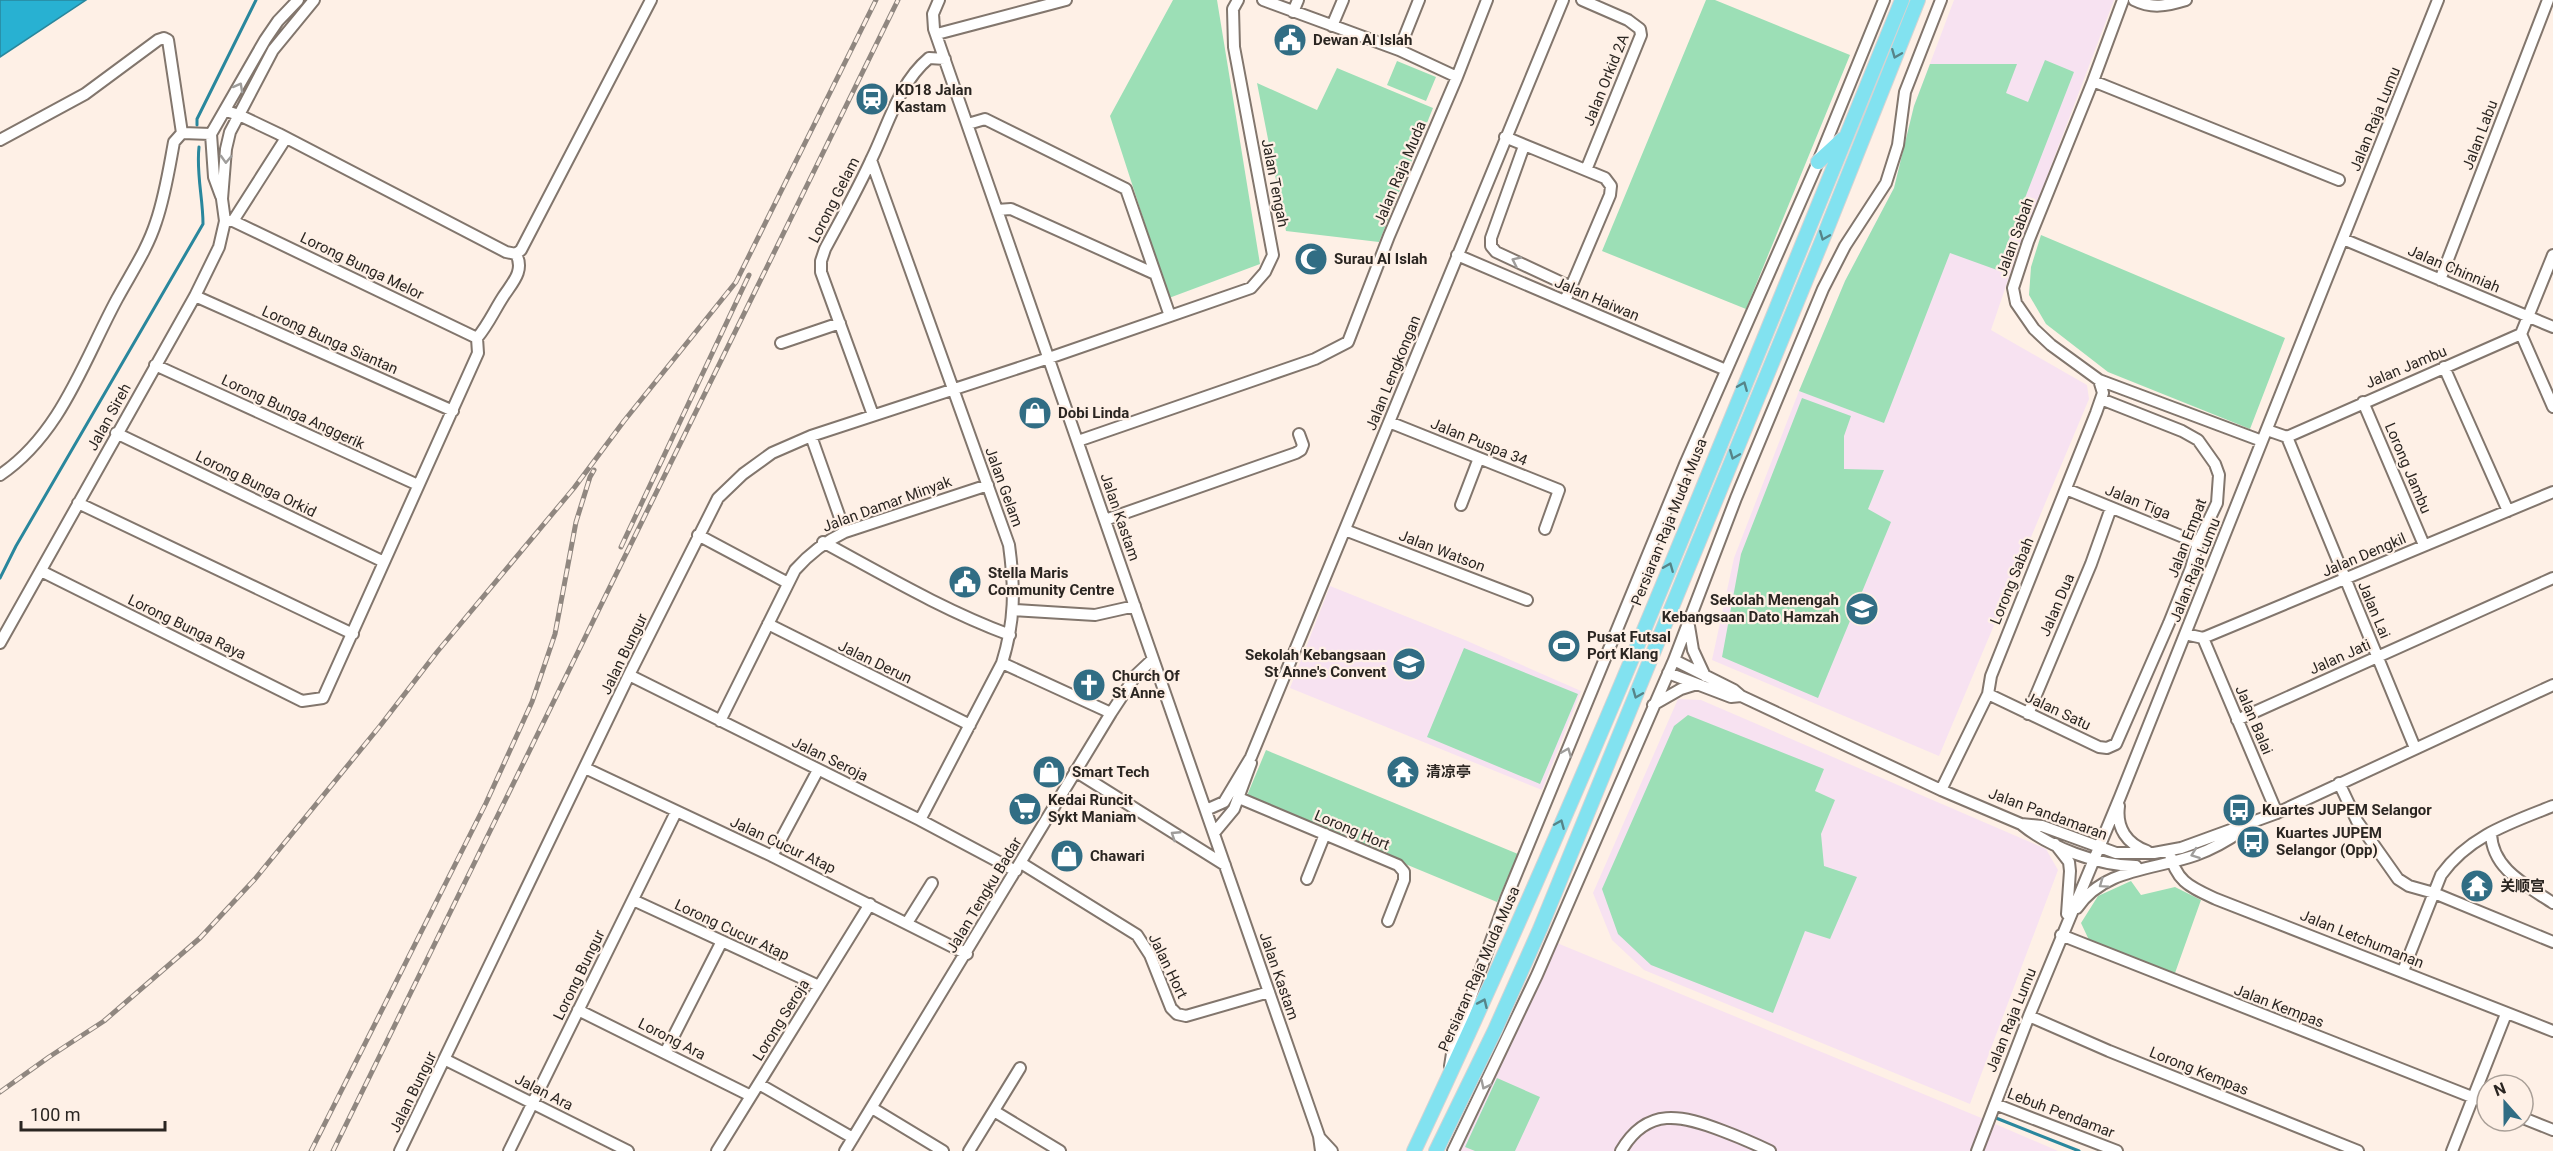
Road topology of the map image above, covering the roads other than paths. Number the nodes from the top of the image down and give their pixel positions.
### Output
1 (298, 0) edge
2 (314, 0) edge
3 (651, 0) edge
4 (939, 0) edge
5 (1066, 0) edge
6 (1263, 0) edge
7 (1298, 0) edge
8 (1343, 0) edge
9 (1419, 0) edge
10 (1487, 0) edge
11 (1563, 0) edge
12 (1582, 0) edge
13 (1884, 0) edge
14 (1902, 0) edge
15 (1918, 0) edge
16 (1941, 0) edge
17 (2123, 0) edge
18 (2134, 0) edge
19 (2186, 0) edge
20 (2438, 0) edge
21 (2548, 0) edge
22 (1233, 3) edge
23 (1293, 12) junction
24 (1332, 26) junction
25 (937, 34) junction
26 (1399, 50) junction
27 (945, 59) junction
28 (1457, 77) junction
29 (2093, 81) junction
30 (226, 111) junction
31 (239, 115) junction
32 (968, 124) junction
33 (182, 133) junction
34 (211, 134) junction
35 (1505, 137) junction
36 (1845, 137) junction
37 (286, 138) junction
38 (0, 140) edge
39 (1524, 146) junction
40 (871, 160) junction
41 (1818, 162) junction
42 (1586, 170) junction
43 (2339, 180) dead end
44 (222, 199) junction
45 (998, 210) junction
46 (229, 221) junction
47 (2343, 238) junction
48 (516, 254) junction
49 (1457, 255) junction
50 (2553, 255) edge
51 (1153, 273) junction
52 (2440, 280) junction
53 (1569, 286) junction
54 (195, 296) junction
55 (1565, 301) junction
56 (1170, 316) junction
57 (2528, 317) junction
58 (840, 323) junction
59 (2553, 327) edge
60 (2521, 334) junction
61 (477, 338) junction
62 (781, 344) dead end
63 (1049, 358) junction
64 (155, 365) junction
65 (2444, 368) junction
66 (1726, 370) junction
67 (2099, 380) junction
68 (953, 389) junction
69 (2101, 399) junction
70 (2363, 402) junction
71 (2553, 407) edge
72 (453, 411) junction
73 (2182, 411) junction
74 (873, 415) junction
75 (1389, 422) junction
76 (2175, 428) junction
77 (2267, 430) junction
78 (116, 434) junction
79 (1299, 434) dead end
80 (812, 436) junction
81 (2287, 437) junction
82 (1078, 441) junction
83 (2262, 441) junction
84 (1479, 458) junction
85 (0, 475) edge
86 (418, 485) junction
87 (988, 485) junction
88 (2066, 489) junction
89 (2553, 492) edge
90 (78, 503) junction
91 (1461, 505) dead end
92 (2111, 508) junction
93 (2508, 511) junction
94 (1105, 520) junction
95 (1545, 529) dead end
96 (1345, 530) junction
97 (845, 532) junction
98 (698, 535) junction
99 (823, 542) junction
100 (2198, 543) junction
101 (2424, 545) junction
102 (384, 562) junction
103 (41, 571) junction
104 (2553, 578) edge
105 (2345, 579) junction
106 (788, 583) junction
107 (1527, 600) dead end
108 (1135, 606) junction
109 (1014, 610) junction
110 (1689, 623) junction
111 (768, 624) junction
112 (353, 634) junction
113 (2186, 634) junction
114 (1010, 636) junction
115 (2203, 638) junction
116 (0, 643) edge
117 (2377, 657) junction
118 (1153, 658) junction
119 (1674, 660) junction
120 (1002, 663) junction
121 (1668, 673) junction
122 (629, 675) junction
123 (1701, 680) junction
124 (2553, 685) edge
125 (1988, 694) junction
126 (1653, 705) junction
127 (1111, 713) junction
128 (2028, 714) junction
129 (2237, 720) junction
130 (720, 721) junction
131 (970, 725) junction
132 (2116, 744) joint
133 (2415, 748) junction
134 (1251, 757) junction
135 (585, 768) junction
136 (818, 771) junction
137 (1075, 771) junction
138 (2339, 783) junction
139 (1941, 790) junction
140 (2120, 797) junction
141 (1239, 798) junction
142 (2553, 806) edge
143 (1206, 810) junction
144 (676, 812) junction
145 (2277, 813) junction
146 (920, 820) junction
147 (2021, 824) junction
148 (2491, 832) junction
149 (1214, 833) junction
150 (1325, 834) junction
151 (2054, 843) junction
152 (2098, 848) junction
153 (2154, 854) junction
154 (772, 856) junction
155 (2171, 856) junction
156 (2094, 860) junction
157 (1225, 865) junction
158 (1019, 867) junction
159 (2154, 867) junction
160 (1306, 879) dead end
161 (932, 883) dead end
162 (2434, 893) junction
163 (633, 900) junction
164 (2553, 903) edge
165 (870, 904) junction
166 (1389, 921) dead end
167 (906, 923) junction
168 (2066, 923) junction
169 (2061, 935) junction
170 (722, 941) junction
171 (2553, 942) edge
172 (966, 954) junction
173 (2403, 971) junction
174 (819, 986) junction
175 (1269, 992) junction
176 (579, 1010) junction
177 (2506, 1014) junction
178 (2029, 1016) junction
179 (2553, 1031) edge
180 (665, 1053) junction
181 (446, 1060) junction
182 (1020, 1068) dead end
183 (1447, 1082) junction
184 (759, 1084) junction
185 (751, 1096) junction
186 (2474, 1097) junction
187 (532, 1103) junction
188 (1995, 1104) junction
189 (872, 1108) junction
190 (994, 1111) junction
191 (2535, 1123) edge
192 (2553, 1131) edge
193 (1319, 1136) junction
194 (853, 1138) junction
195 (400, 1151) edge
196 (508, 1151) edge
197 (628, 1151) edge
198 (717, 1151) edge
199 (845, 1151) edge
200 (943, 1151) edge
201 (969, 1151) edge
202 (1060, 1151) edge
203 (1320, 1151) edge
204 (1332, 1151) edge
205 (1414, 1151) edge
206 (1436, 1151) edge
207 (1453, 1151) edge
208 (1621, 1151) edge
209 (1770, 1151) edge
210 (1977, 1151) edge
211 (2117, 1151) edge
212 (2358, 1151) edge
213 (2452, 1151) edge

30 -> 1 street
2 - 31 street, Jalan Sireh
3 - 48 street
4 - 25 street
5 - 25 street
6 - 23 street
7 - 23 street
8 - 24 street
9 - 26 street
10 - 28 street, Jalan Raja Muda
11 - 35 street, Jalan Lengkongan
12 - 42 street, Jalan Orkid 2A
13 - 41 street
14 - 36 main road, Persiaran Raja Muda Musa
15 -> 206 main road
16 - 110 street
17 - 29 street, Jalan Sabah
18 - 19 street
20 - 47 street, Jalan Raja Lumu
21 - 52 street, Jalan Labu
22 - 56 street, Jalan Tengah
23 - 24 street
24 - 26 street
25 - 27 street, Jalan Kastam
26 - 28 street
27 - 32 street, Jalan Kastam
27 - 40 street, Lorong Gelam
28 - 82 street, Jalan Raja Muda
29 - 43 street
29 - 67 street, Jalan Sabah
30 - 31 street
30 - 34 street
31 - 37 street
31 -> 44 street, Jalan Sireh
32 - 45 street, Jalan Kastam
32 - 51 street
33 - 34 street
33 - 38 street
33 - 85 street
34 - 44 street, Jalan Sireh
35 - 39 street
35 - 49 street, Jalan Lengkongan
36 - 41 main road
183 -> 36 main road, Persiaran Raja Muda Musa
37 - 46 street
37 - 48 street
39 - 42 street
53 -> 39 street
40 - 58 street, Lorong Gelam
40 - 68 street, Jalan Gelam
41 - 66 street
42 - 53 street
44 - 46 street, Jalan Sireh
45 - 51 street
45 - 63 street, Jalan Kastam
46 - 54 street, Jalan Sireh
46 - 61 street, Lorong Bunga Melor
47 - 52 street, Jalan Chinniah
47 - 77 street, Jalan Raja Lumu
48 - 61 street
49 - 55 street, Jalan Haiwan
49 - 75 street, Jalan Lengkongan
50 - 57 street
51 - 56 street
52 - 57 street, Jalan Chinniah
53 - 55 street
54 - 64 street, Jalan Sireh
54 - 72 street, Lorong Bunga Siantan
55 - 66 street, Jalan Haiwan
56 - 63 street, Jalan Tengah
57 - 59 street, Jalan Chinniah
57 - 60 street
58 - 62 street
58 - 74 street, Lorong Gelam
60 - 65 street, Jalan Jambu
60 - 71 street
61 - 72 street
63 - 68 street, Jalan Bungur
63 - 82 street, Jalan Kastam
64 - 78 street, Jalan Sireh
64 - 86 street, Lorong Bunga Anggerik
65 - 70 street, Jalan Jambu
65 - 93 street
183 -> 66 street
67 - 69 street, Lorong Sabah
67 - 73 street, Jalan Sabah
68 - 74 street, Jalan Bungur
68 - 87 street, Jalan Gelam
69 - 76 street, Jalan Empat
69 - 88 street, Lorong Sabah
70 - 81 street, Jalan Jambu
70 - 101 street, Lorong Jambu
72 - 86 street
73 - 76 street
73 - 83 street, Jalan Sabah
74 - 80 street, Jalan Bungur
75 - 84 street, Jalan Puspa 34
75 - 96 street, Jalan Lengkongan
76 - 100 street, Jalan Empat
77 - 81 street
77 - 83 street, Jalan Raja Lumu
78 - 90 street, Jalan Sireh
78 - 102 street, Lorong Bunga Orkid
79 - 94 street
80 - 97 street
80 - 98 street, Jalan Bungur
81 - 105 street, Jalan Lai
82 - 94 street, Jalan Kastam
83 - 113 street, Jalan Raja Lumu
84 - 91 street
84 - 95 street, Jalan Puspa 34
86 - 102 street
87 - 97 street, Jalan Damar Minyak
87 - 109 street, Jalan Gelam
88 - 92 street, Jalan Tiga
88 - 125 street, Lorong Sabah
89 - 93 street, Jalan Dengkil
90 - 103 street, Jalan Sireh
90 - 112 street
92 - 100 street, Jalan Tiga
92 - 128 street, Jalan Dua
93 - 101 street, Jalan Dengkil
94 - 108 street, Jalan Kastam
96 - 107 street, Jalan Watson
96 - 134 street, Jalan Lengkongan
97 - 99 street, Jalan Damar Minyak
98 - 106 street
98 - 122 street, Jalan Bungur
99 - 106 street, Jalan Damar Minyak
99 - 114 street
100 - 132 street, Jalan Empat
101 - 105 street, Jalan Dengkil
102 - 112 street
103 - 112 street, Lorong Bunga Raya
103 - 116 street, Jalan Sireh
104 - 117 street, Jalan Jati
105 - 115 street, Jalan Dengkil
105 - 117 street, Jalan Lai
106 - 111 street, Jalan Damar Minyak
108 - 109 street
108 - 118 street, Jalan Kastam
109 - 114 street, Jalan Gelam
110 - 119 street
110 - 123 street
111 - 130 street, Jalan Damar Minyak
111 - 131 street, Jalan Derun
113 - 115 street
113 - 140 street, Jalan Raja Lumu
114 - 120 street, Jalan Gelam
115 - 129 street, Jalan Balai
117 - 129 street, Jalan Jati
117 - 133 street, Jalan Lai
118 - 127 street, Jalan Tengku Badar
118 - 143 street, Jalan Kastam
119 - 121 street
119 - 123 street, Jalan Pandamaran
120 - 127 street
120 - 131 street, Jalan Gelam
121 - 123 street
121 - 126 street
122 - 130 street, Jalan Seroja
122 - 135 street, Jalan Bungur
123 - 126 street
123 - 139 street, Jalan Pandamaran
124 - 133 street, Jalan Pandamaran
125 - 128 street, Jalan Satu
125 - 139 street, Lorong Sabah
126 -> 207 street
127 - 137 street, Jalan Tengku Badar
128 - 132 street, Jalan Satu
129 - 145 street, Jalan Balai
130 - 136 street, Jalan Seroja
131 - 146 street, Jalan Gelam
133 - 138 street, Jalan Pandamaran
134 - 141 street, Jalan Lengkongan
134 - 143 street, Jalan Lengkongan
135 - 144 street, Jalan Cucur Atap
135 - 181 street, Jalan Bungur
136 - 146 street, Jalan Seroja
136 - 154 street
157 -> 137 street
137 - 158 street, Jalan Tengku Badar
138 - 145 street, Jalan Pandamaran
138 - 162 street
139 - 147 street, Jalan Pandamaran
140 - 152 street, Jalan Raja Lumu
140 - 153 street
141 - 149 street, Jalan Lengkongan
141 - 150 street, Lorong Hort
142 - 148 street
143 - 149 street, Jalan Kastam
144 - 154 street, Jalan Cucur Atap
144 - 163 street, Lorong Bungur
145 - 155 street, Jalan Pandamaran
146 - 158 street, Jalan Seroja
147 - 151 street
147 - 152 street, Jalan Pandamaran
148 - 162 street
148 - 164 street
149 - 157 street, Jalan Kastam
150 - 160 street
150 - 166 street, Lorong Hort
151 - 156 street
151 - 168 street
152 - 153 street, Jalan Pandamaran
152 - 156 street, Jalan Raja Lumu
153 - 155 street, Jalan Pandamaran
154 - 165 street, Jalan Cucur Atap
155 - 159 street
155 - 173 street, Jalan Letchumanan
156 - 159 street
156 - 168 street, Jalan Raja Lumu
157 - 175 street, Jalan Kastam
158 - 172 street, Jalan Tengku Badar
158 - 175 street, Jalan Hort
159 -> 168 street
161 - 167 street
162 - 171 street
162 - 173 street
163 - 170 street, Lorong Cucur Atap
163 - 176 street, Lorong Bungur
165 - 167 street, Jalan Cucur Atap
165 - 174 street, Lorong Seroja
167 - 172 street, Jalan Cucur Atap
168 - 169 street, Jalan Raja Lumu
169 - 178 street, Jalan Raja Lumu
169 - 186 street, Jalan Kempas
170 - 174 street, Lorong Cucur Atap
170 - 180 street
172 - 189 street, Jalan Tengku Badar
173 - 177 street, Jalan Letchumanan
174 - 184 street, Lorong Seroja
175 - 193 street, Jalan Kastam
176 - 180 street, Lorong Ara
176 - 187 street, Lorong Bungur
177 - 179 street, Jalan Letchumanan
177 - 186 street
178 - 188 street, Jalan Raja Lumu
178 - 212 street, Lorong Kempas
180 - 185 street, Lorong Ara
181 - 187 street, Jalan Ara
181 - 195 street, Jalan Bungur
182 - 190 street
183 - 205 main road, Persiaran Raja Muda Musa
184 - 185 street, Lorong Seroja
184 - 194 street
185 - 198 street, Lorong Seroja
186 - 213 street
187 - 196 street, Lorong Bungur
187 - 197 street, Jalan Ara
188 - 210 street, Jalan Raja Lumu
188 - 211 street, Lebuh Pendamar
189 - 194 street, Jalan Tengku Badar
189 - 200 street
190 - 201 street
190 - 202 street
191 - 192 street
193 - 203 street, Jalan Kastam
193 - 204 street, Jalan Kastam
194 - 199 street, Jalan Tengku Badar
208 - 209 street

